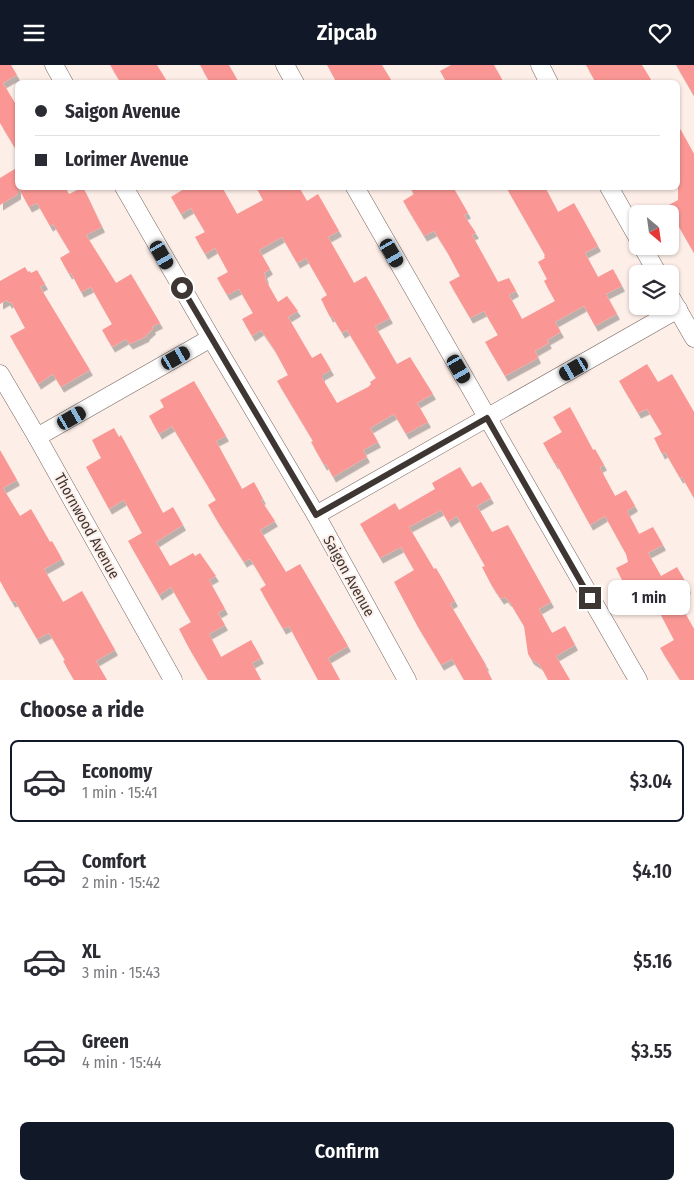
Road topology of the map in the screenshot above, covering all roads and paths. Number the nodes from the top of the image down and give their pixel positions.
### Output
1 (54, 65) edge
2 (285, 65) edge
3 (540, 65) edge
4 (62, 80) edge
5 (293, 80) edge
6 (548, 80) edge
7 (126, 190) edge
8 (357, 190) edge
9 (611, 190) edge
10 (629, 222) edge
11 (679, 311) edge
12 (653, 315) edge
13 (210, 338) junction
14 (694, 338) edge
15 (0, 374) edge
16 (487, 418) junction
17 (38, 437) junction
18 (316, 515) junction
19 (172, 680) edge
20 (407, 680) edge
21 (638, 680) edge

1 - 4 street
2 - 5 street
3 - 6 street
7 - 13 street, Saigon Avenue
8 - 16 street
9 - 10 street
11 - 14 street
12 - 16 street
13 - 17 street
13 - 18 street, Saigon Avenue
15 - 17 street, Thornwood Avenue
16 - 18 street
16 - 21 street
17 - 19 street, Thornwood Avenue
18 - 20 street, Saigon Avenue

